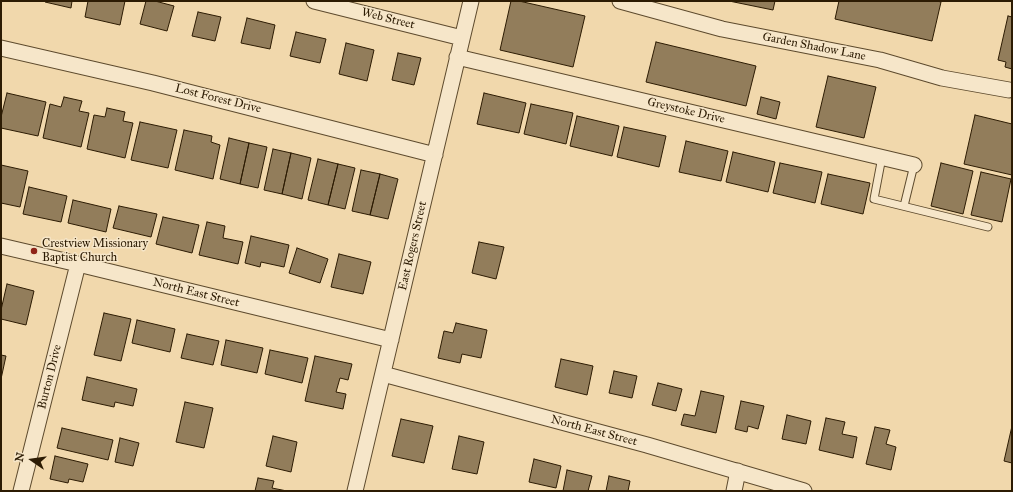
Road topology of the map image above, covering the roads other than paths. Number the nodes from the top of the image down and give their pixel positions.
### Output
1 (314, 1) edge
2 (471, 1) edge
3 (620, 1) edge
4 (462, 38) junction
5 (1, 48) edge
6 (457, 57) junction
7 (1009, 90) dead end
8 (434, 155) junction
9 (882, 157) junction
10 (914, 165) joint
11 (904, 206) junction
12 (988, 227) dead end
13 (1, 246) edge
14 (78, 264) junction
15 (391, 340) junction
16 (382, 374) junction
17 (738, 472) junction
18 (21, 491) edge
19 (355, 491) edge
20 (734, 491) edge
21 (804, 491) edge

1 - 4 street, Web Street
2 - 4 street, East Rogers Street
3 - 7 street, Garden Shadow Lane
4 - 6 street, East Rogers Street
5 - 8 street, Lost Forest Drive
6 - 8 street, East Rogers Street
6 - 9 street, Greystoke Drive
8 - 15 street, East Rogers Street
9 - 10 street, Greystoke Drive
9 - 11 lane
10 - 11 lane
11 - 12 lane
13 - 14 street, North East Street
14 - 15 street, North East Street
14 - 18 street, Burton Drive
15 - 16 street, East Rogers Street
16 - 17 street, North East Street
16 - 19 street, East Rogers Street
17 - 20 street
17 - 21 street, North East Street

